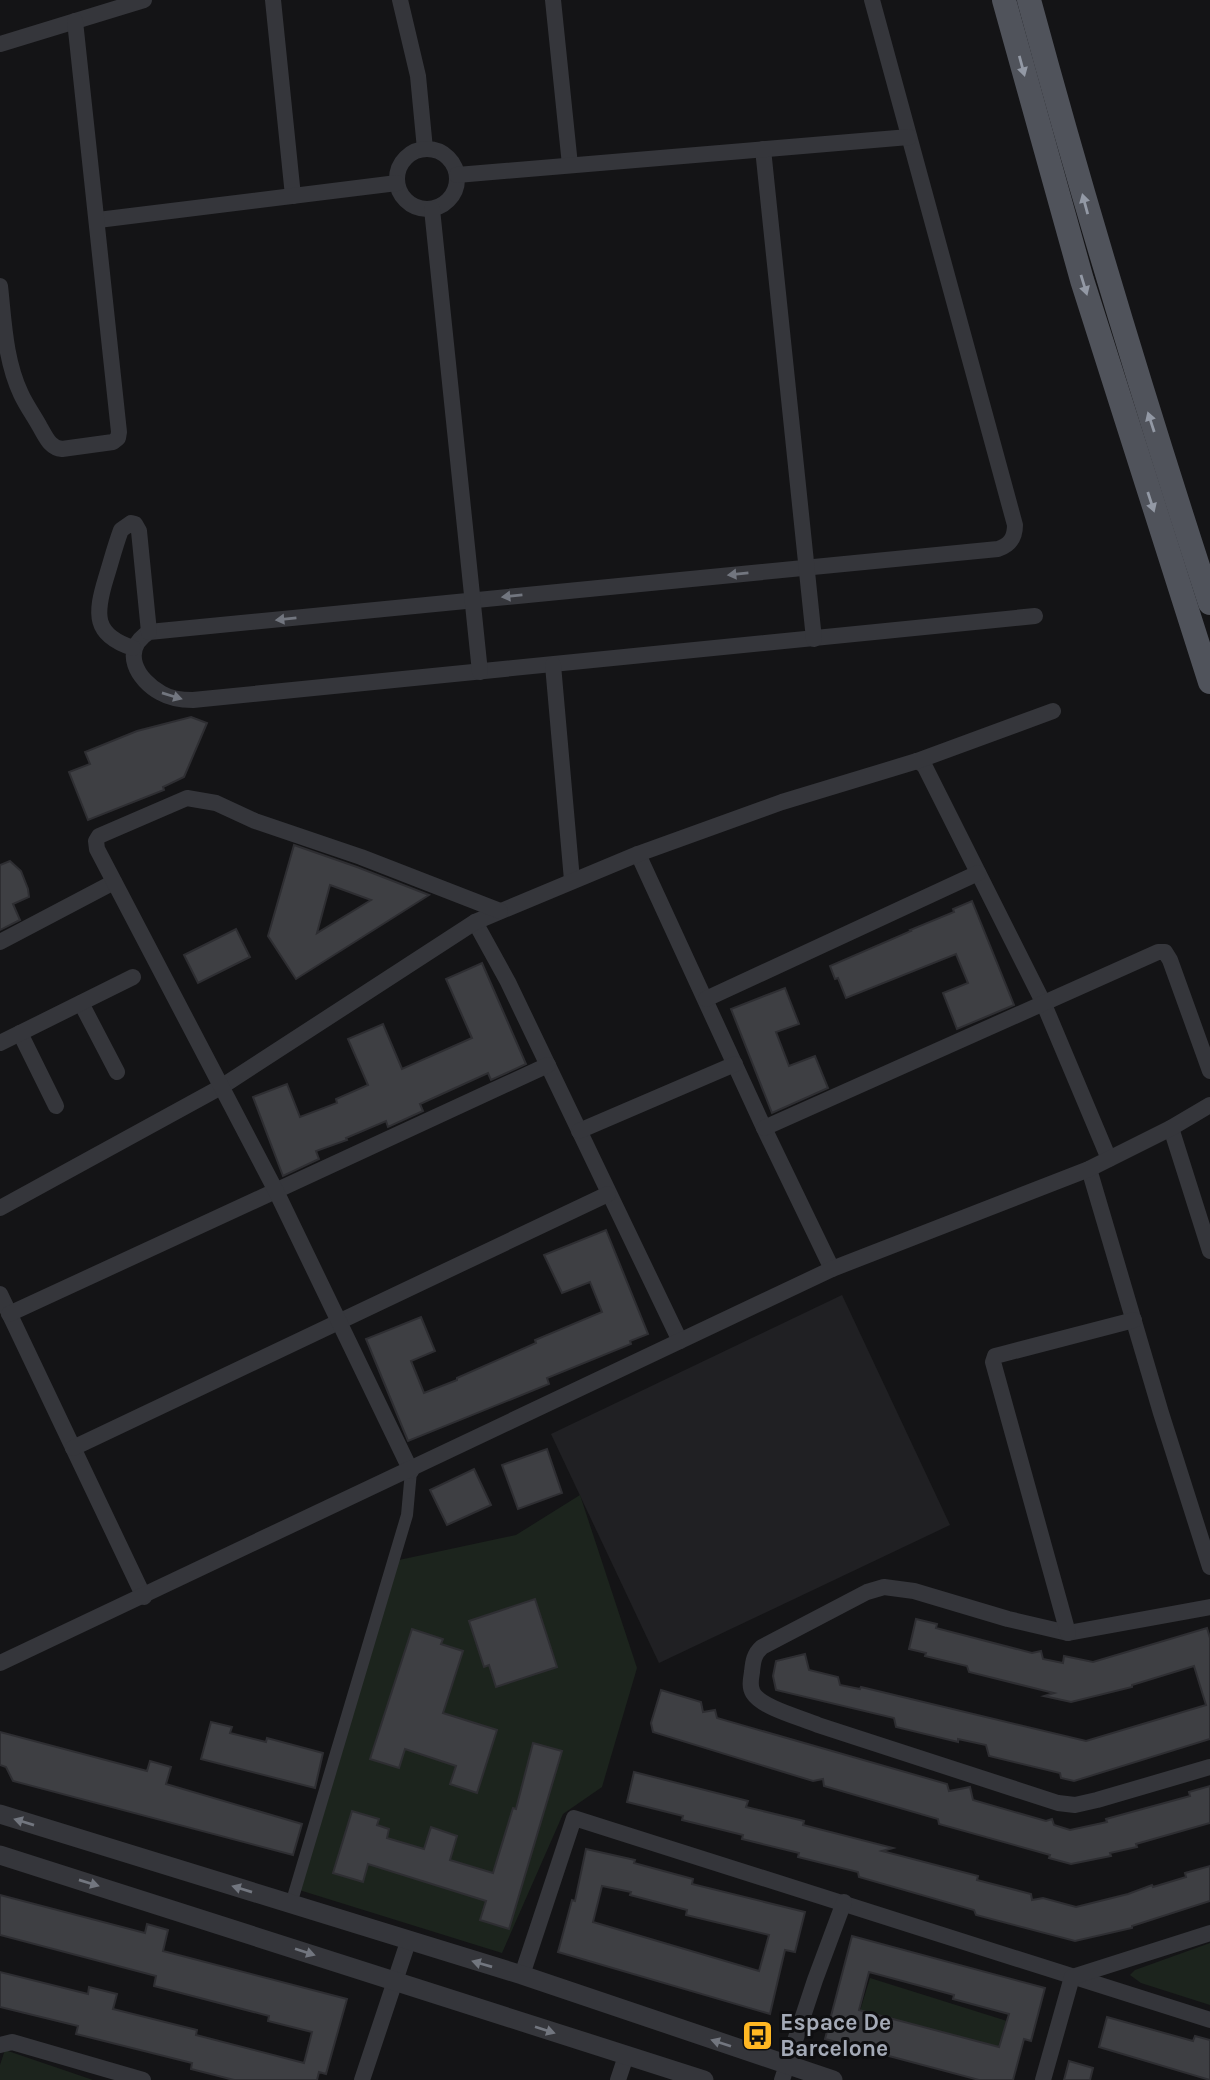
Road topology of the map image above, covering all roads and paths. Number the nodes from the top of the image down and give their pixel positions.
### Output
1 (144, 0) edge
2 (273, 0) edge
3 (400, 0) edge
4 (552, 0) edge
5 (872, 0) edge
6 (1004, 0) edge
7 (1029, 0) edge
8 (75, 21) junction
9 (0, 44) edge
10 (908, 137) junction
11 (425, 149) junction
12 (763, 149) junction
13 (570, 166) junction
14 (457, 175) junction
15 (397, 183) junction
16 (293, 196) junction
17 (432, 209) junction
18 (98, 220) junction
19 (0, 286) edge
20 (806, 568) junction
21 (473, 600) junction
22 (1210, 603) edge
23 (1035, 616) dead end
24 (149, 632) junction
25 (814, 639) junction
26 (134, 648) junction
27 (553, 665) junction
28 (480, 672) junction
29 (1210, 682) edge
30 (1053, 711) dead end
31 (917, 761) junction
32 (638, 854) junction
33 (978, 873) junction
34 (572, 880) junction
35 (114, 882) junction
36 (500, 911) junction
37 (475, 922) junction
38 (0, 943) edge
39 (133, 977) dead end
40 (706, 999) junction
41 (1043, 1002) junction
42 (81, 1003) junction
43 (20, 1033) junction
44 (0, 1043) edge
45 (735, 1064) junction
46 (548, 1065) junction
47 (1210, 1071) edge
48 (117, 1072) dead end
49 (221, 1087) junction
50 (1210, 1105) edge
51 (56, 1106) dead end
52 (764, 1128) junction
53 (1171, 1128) junction
54 (579, 1131) junction
55 (1109, 1159) junction
56 (1089, 1170) junction
57 (276, 1191) junction
58 (608, 1194) junction
59 (0, 1208) edge
60 (1210, 1251) edge
61 (832, 1269) junction
62 (0, 1294) edge
63 (9, 1314) junction
64 (1134, 1320) junction
65 (338, 1322) junction
66 (680, 1341) junction
67 (73, 1448) junction
68 (411, 1471) junction
69 (1210, 1567) edge
70 (144, 1597) junction
71 (1210, 1607) edge
72 (1068, 1633) junction
73 (0, 1663) edge
74 (1210, 1766) edge
75 (0, 1814) edge
76 (0, 1855) edge
77 (844, 1902) junction
78 (291, 1905) junction
79 (1210, 1933) edge
80 (408, 1942) junction
81 (522, 1975) junction
82 (1072, 1977) junction
83 (395, 1981) junction
84 (1210, 2020) edge
85 (0, 2045) edge
86 (626, 2056) junction
87 (785, 2072) edge
88 (143, 2080) edge
89 (362, 2080) edge
90 (618, 2080) edge
91 (704, 2080) edge
92 (833, 2080) edge
93 (1043, 2080) edge

1 - 8 street
2 - 16 street
3 - 11 street
4 - 13 street
5 - 10 street
6 -> 29 main road
22 -> 7 main road
8 - 9 street
8 - 18 street
10 - 12 street
10 - 20 street
11 - 14 street
11 - 15 street
12 - 13 street
12 - 20 street
13 - 14 street
14 - 17 street
15 - 16 street
15 - 17 street
16 - 18 street
17 - 21 street
18 - 19 street
20 -> 21 street
20 - 25 street
21 -> 24 street
21 - 28 street
23 - 25 street
24 - 26 street
24 - 26 street
25 - 27 street
26 -> 28 street
27 - 28 street
27 - 34 street
30 - 31 street
31 - 32 street
31 - 33 street
32 - 34 street
32 - 40 street
33 - 40 street
33 - 41 street
34 - 36 street
35 - 36 street
35 - 38 street
35 - 49 street
36 - 37 street
37 - 46 street
37 - 49 street
39 - 42 street
40 - 45 street
41 - 47 street
41 - 52 street
41 - 55 street
42 - 43 street
42 - 48 street
43 - 44 street
43 - 51 street
45 - 52 street
45 - 54 street
46 - 54 street
46 - 57 street
49 - 57 street
49 - 59 street
50 - 53 street
52 - 61 street
53 - 55 street
53 - 60 street
54 - 58 street
55 - 56 street
56 - 61 street
56 - 64 street
57 - 63 street
57 - 65 street
58 - 65 street
58 - 66 street
61 - 66 street
62 - 63 street
63 - 67 street
64 - 69 street
64 - 72 street
65 - 67 street
65 - 68 street
66 - 68 street
67 - 70 street
68 - 70 street
68 - 78 street
70 - 73 street
71 - 72 street
72 - 74 street
78 -> 75 street
76 -> 83 street
77 - 81 street
77 - 82 street
77 - 87 street
78 - 80 street
79 - 82 street
81 -> 80 street
80 - 83 street
87 -> 81 street
82 - 84 street
82 - 93 street
83 -> 86 street
83 - 89 street
85 - 88 street
86 - 90 street
86 - 91 street
87 - 92 street

